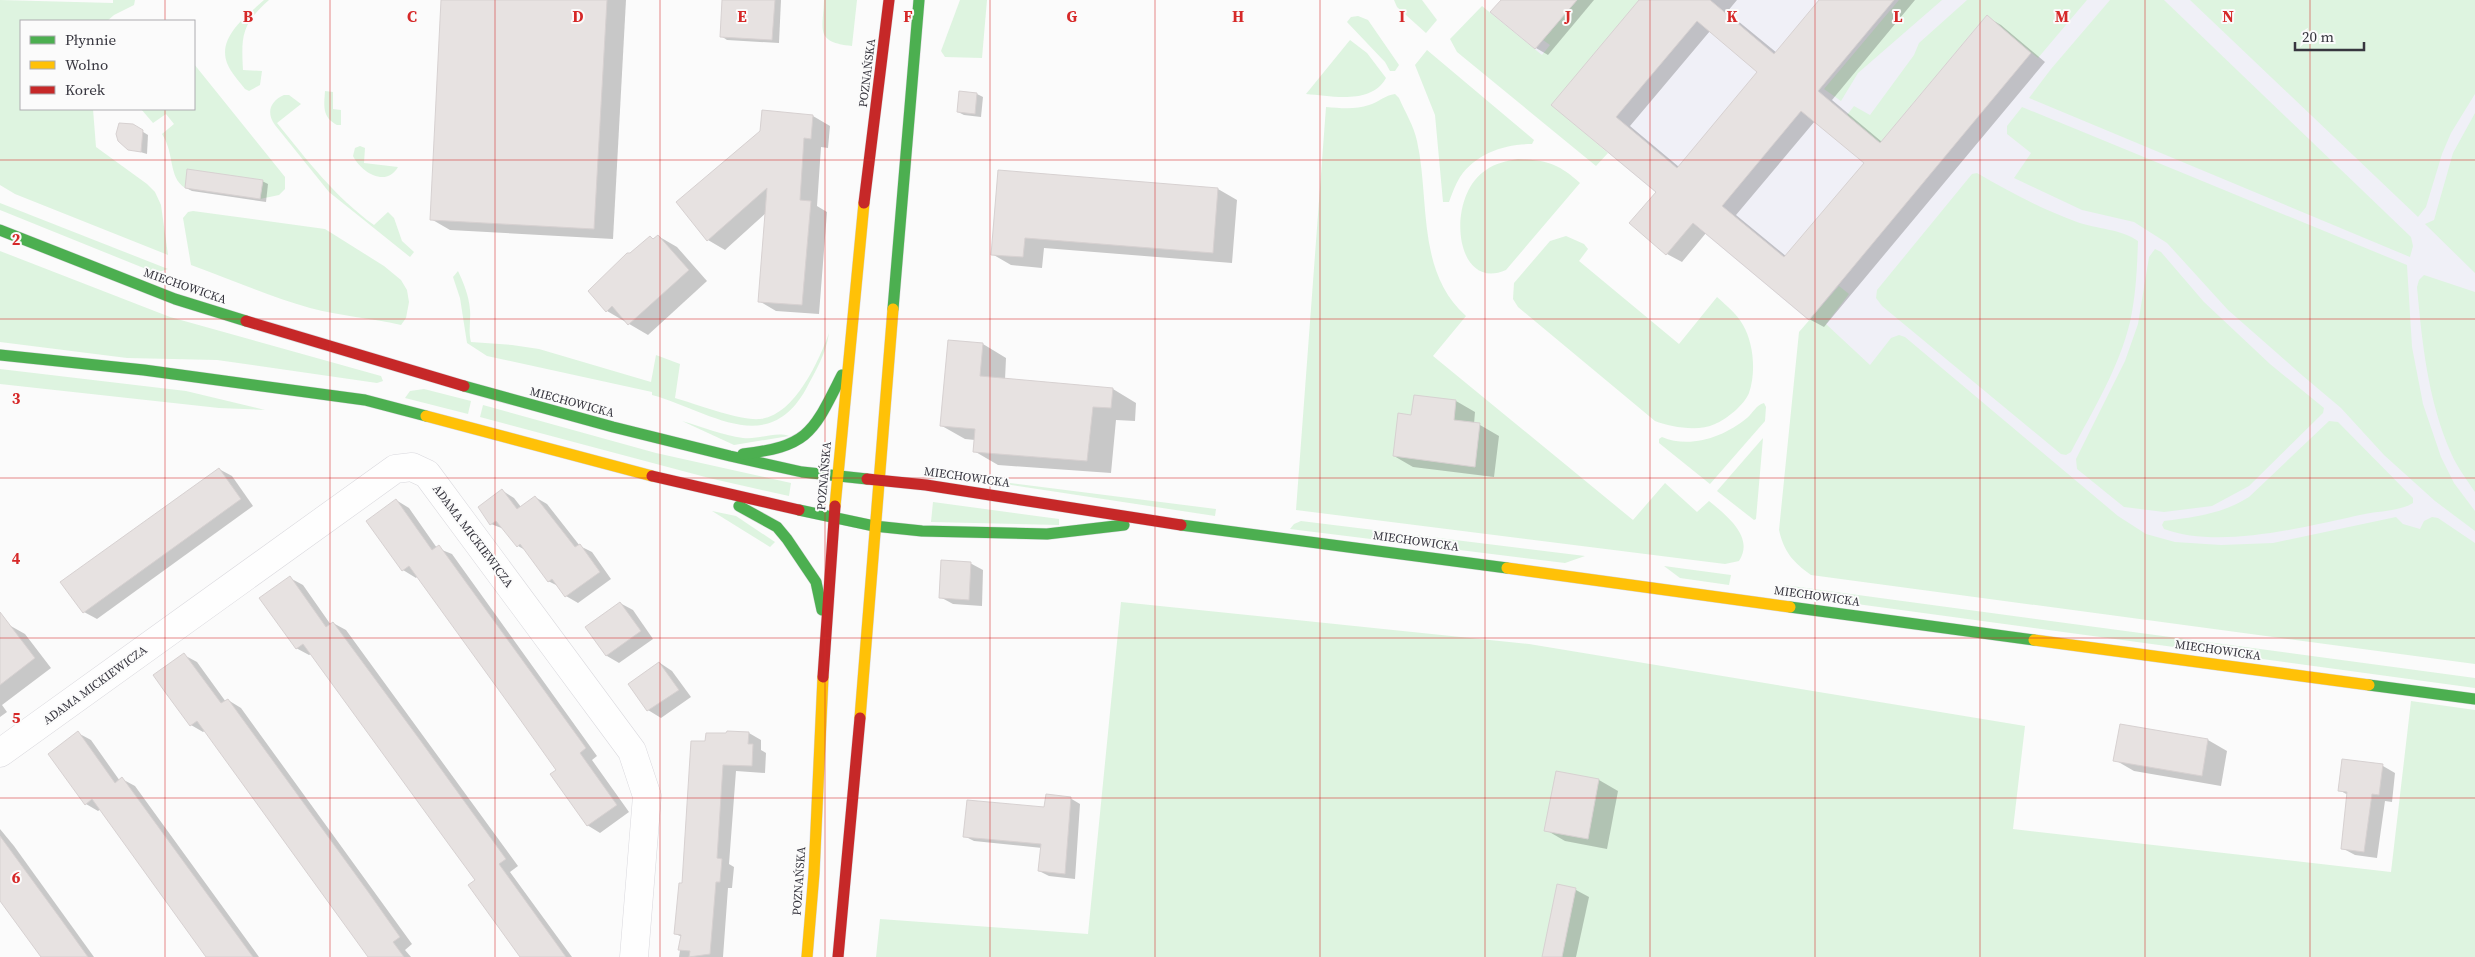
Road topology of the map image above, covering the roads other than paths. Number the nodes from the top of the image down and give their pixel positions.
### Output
1 (889, 0) edge
2 (919, 0) edge
3 (0, 230) edge
4 (4, 357) edge
5 (848, 363) junction
6 (730, 456) junction
7 (838, 476) junction
8 (879, 479) junction
9 (699, 488) junction
10 (835, 518) junction
11 (1155, 521) junction
12 (874, 526) junction
13 (825, 622) junction
14 (2475, 699) edge
15 (0, 753) edge
16 (634, 957) edge
17 (807, 957) edge
18 (838, 957) edge

1 - 5 street, POZNAŃSKA
2 - 8 street
3 - 6 street, MIECHOWICKA
4 - 9 street, MIECHOWICKA
5 - 6 street
5 - 7 street, POZNAŃSKA
6 - 7 street, MIECHOWICKA
7 - 8 street, MIECHOWICKA
7 - 10 street, POZNAŃSKA
8 - 11 street, MIECHOWICKA
8 - 12 street
9 - 10 street, MIECHOWICKA
9 - 13 street
10 - 12 street, MIECHOWICKA
10 - 13 street, POZNAŃSKA
11 - 12 street, MIECHOWICKA
11 - 14 street, MIECHOWICKA
12 - 18 street
13 - 17 street, POZNAŃSKA
15 - 16 street, ADAMA MICKIEWICZA

